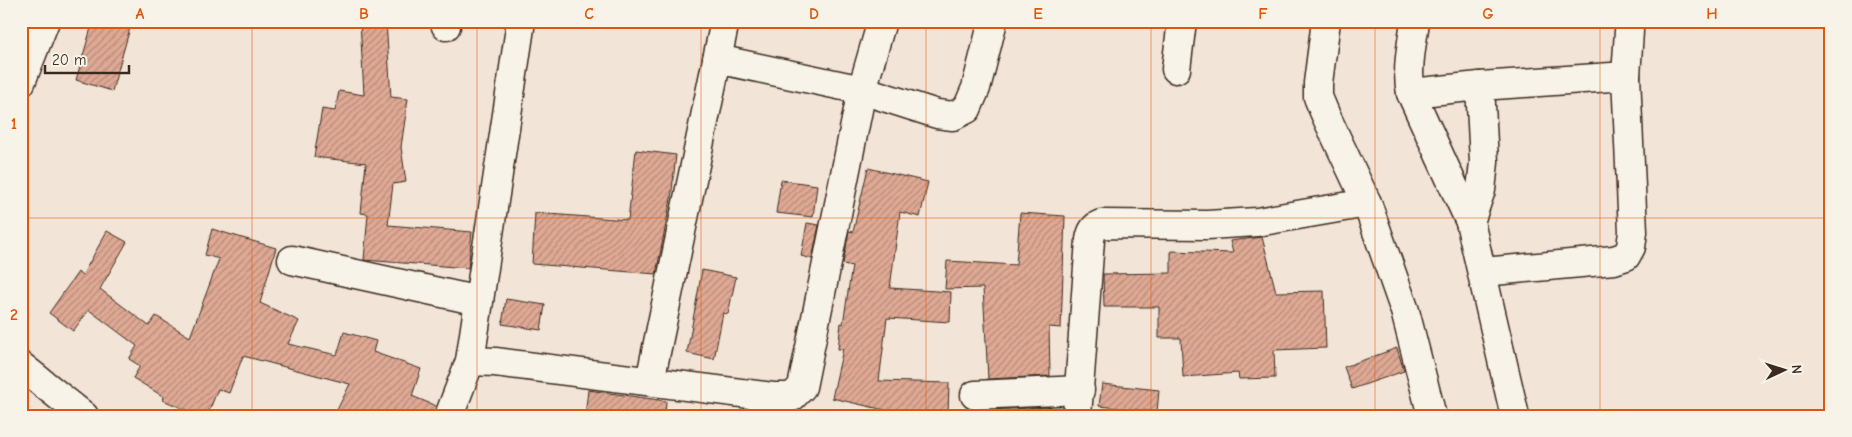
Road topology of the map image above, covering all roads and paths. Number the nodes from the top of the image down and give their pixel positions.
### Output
1 (45, 21) edge
2 (521, 21) edge
3 (725, 21) edge
4 (882, 21) edge
5 (993, 21) edge
6 (1182, 21) edge
7 (1326, 21) edge
8 (1415, 21) edge
9 (1628, 31) dead end
10 (717, 59) junction
11 (1176, 69) dead end
12 (1626, 76) junction
13 (21, 82) edge
14 (1480, 86) junction
15 (862, 90) junction
16 (1411, 93) junction
17 (1367, 203) junction
18 (1470, 222) junction
19 (292, 260) dead end
20 (1483, 272) junction
21 (479, 301) junction
22 (470, 360) junction
23 (21, 366) edge
24 (650, 381) junction
25 (975, 395) dead end
26 (1079, 403) edge
27 (84, 416) edge
28 (449, 416) edge
29 (1432, 416) edge
30 (1515, 416) edge

1 - 13 street
2 - 21 street
3 - 10 street
4 - 15 street
5 - 15 street
6 - 11 street
7 - 17 street
8 - 16 street
9 - 12 street
10 - 15 street
10 - 24 street
12 - 14 street
12 - 20 street
14 - 16 street
14 - 18 street
15 - 24 street
16 - 18 street
17 - 26 street
17 - 29 street
18 - 20 street
19 - 21 street
20 - 30 street
21 - 22 street
22 - 24 street
22 - 28 street
23 - 27 street
25 - 26 street

